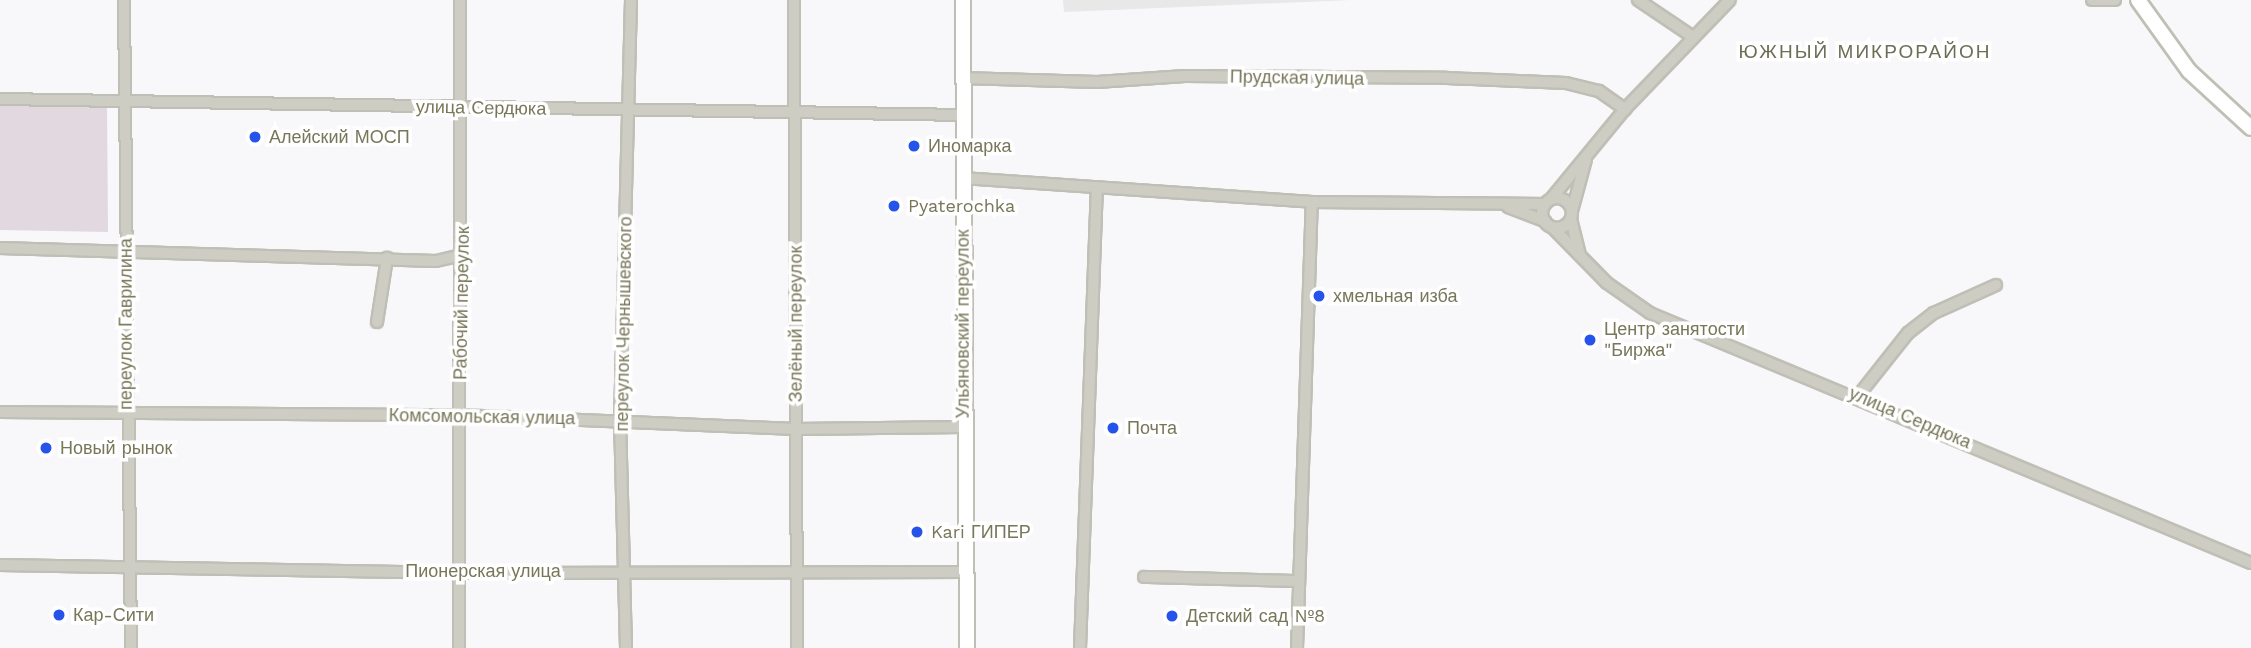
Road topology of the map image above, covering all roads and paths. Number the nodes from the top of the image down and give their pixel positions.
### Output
1 (124, 0) edge
2 (460, 0) edge
3 (631, 0) edge
4 (794, 0) edge
5 (963, 0) edge
6 (1638, 0) edge
7 (1730, 0) edge
8 (2092, 0) edge
9 (2115, 0) edge
10 (2137, 0) edge
11 (1693, 37) junction
12 (962, 78) junction
13 (0, 99) edge
14 (125, 100) junction
15 (463, 107) junction
16 (1625, 109) junction
17 (629, 111) junction
18 (795, 114) junction
19 (961, 116) junction
20 (2251, 128) edge
21 (1587, 156) junction
22 (962, 178) junction
23 (1097, 189) junction
24 (1548, 201) junction
25 (1312, 202) junction
26 (1503, 205) junction
27 (1571, 215) junction
28 (1548, 224) junction
29 (0, 248) edge
30 (126, 252) junction
31 (463, 255) junction
32 (1581, 256) junction
33 (387, 258) junction
34 (1996, 285) dead end
35 (377, 322) dead end
36 (1858, 396) junction
37 (0, 412) edge
38 (126, 415) junction
39 (460, 415) junction
40 (620, 419) junction
41 (963, 427) junction
42 (796, 429) junction
43 (2251, 563) edge
44 (0, 565) edge
45 (128, 567) junction
46 (796, 569) junction
47 (626, 570) junction
48 (966, 572) junction
49 (459, 573) junction
50 (1144, 577) dead end
51 (1299, 581) junction
52 (131, 648) edge
53 (458, 648) edge
54 (626, 648) edge
55 (797, 648) edge
56 (967, 648) edge
57 (1080, 648) edge
58 (1297, 648) edge

1 - 14 street, переулок Гаврилина
2 - 15 street, Рабочий переулок
3 - 17 street, переулок Чернышевского
4 - 18 street, Зелёный переулок
5 - 12 main road, Ульяновский переулок
6 - 11 street
7 - 11 street
8 - 9 street
10 - 20 main road
11 - 16 street
12 - 16 street, Прудская улица
12 - 19 main road, Ульяновский переулок
13 - 14 street, улица Сердюка
14 - 15 street, улица Сердюка
14 - 30 street, переулок Гаврилина
15 - 17 street, улица Сердюка
15 - 31 street, Рабочий переулок
16 - 21 street
17 - 18 street, улица Сердюка
17 - 40 street, переулок Чернышевского
18 - 19 street, улица Сердюка
18 - 42 street, Зелёный переулок
19 - 22 main road, Ульяновский переулок
21 - 24 street
21 - 27 street
22 - 23 street
22 - 41 main road, Ульяновский переулок
23 - 25 street
23 - 57 street
24 - 26 street
24 - 27 street
24 - 28 street
25 - 26 street
25 - 51 street
26 - 28 street
27 - 28 street
27 - 32 street
28 - 32 street, улица Сердюка
29 - 30 street
30 - 33 street
30 - 38 street, переулок Гаврилина
31 - 33 street
31 - 39 street, Рабочий переулок
32 - 36 street, улица Сердюка
33 - 35 street
34 - 36 street
36 - 43 street, улица Сердюка
37 - 38 street, Комсомольская улица
38 - 39 street, Комсомольская улица
38 - 45 street, переулок Гаврилина
39 - 40 street, Комсомольская улица
39 - 49 street, Рабочий переулок
40 - 42 street, Комсомольская улица
40 - 47 street, переулок Чернышевского
41 - 42 street, Комсомольская улица
41 - 48 main road, Ульяновский переулок
42 - 46 street, Зелёный переулок
44 - 45 street, Пионерская улица
45 - 49 street, Пионерская улица
45 - 52 street, переулок Гаврилина
46 - 47 street, Пионерская улица
46 - 48 street, Пионерская улица
46 - 55 street, Зелёный переулок
47 - 49 street, Пионерская улица
47 - 54 street, переулок Чернышевского
48 - 56 main road, Ульяновский переулок
49 - 53 street, Рабочий переулок
50 - 51 street
51 - 58 street

